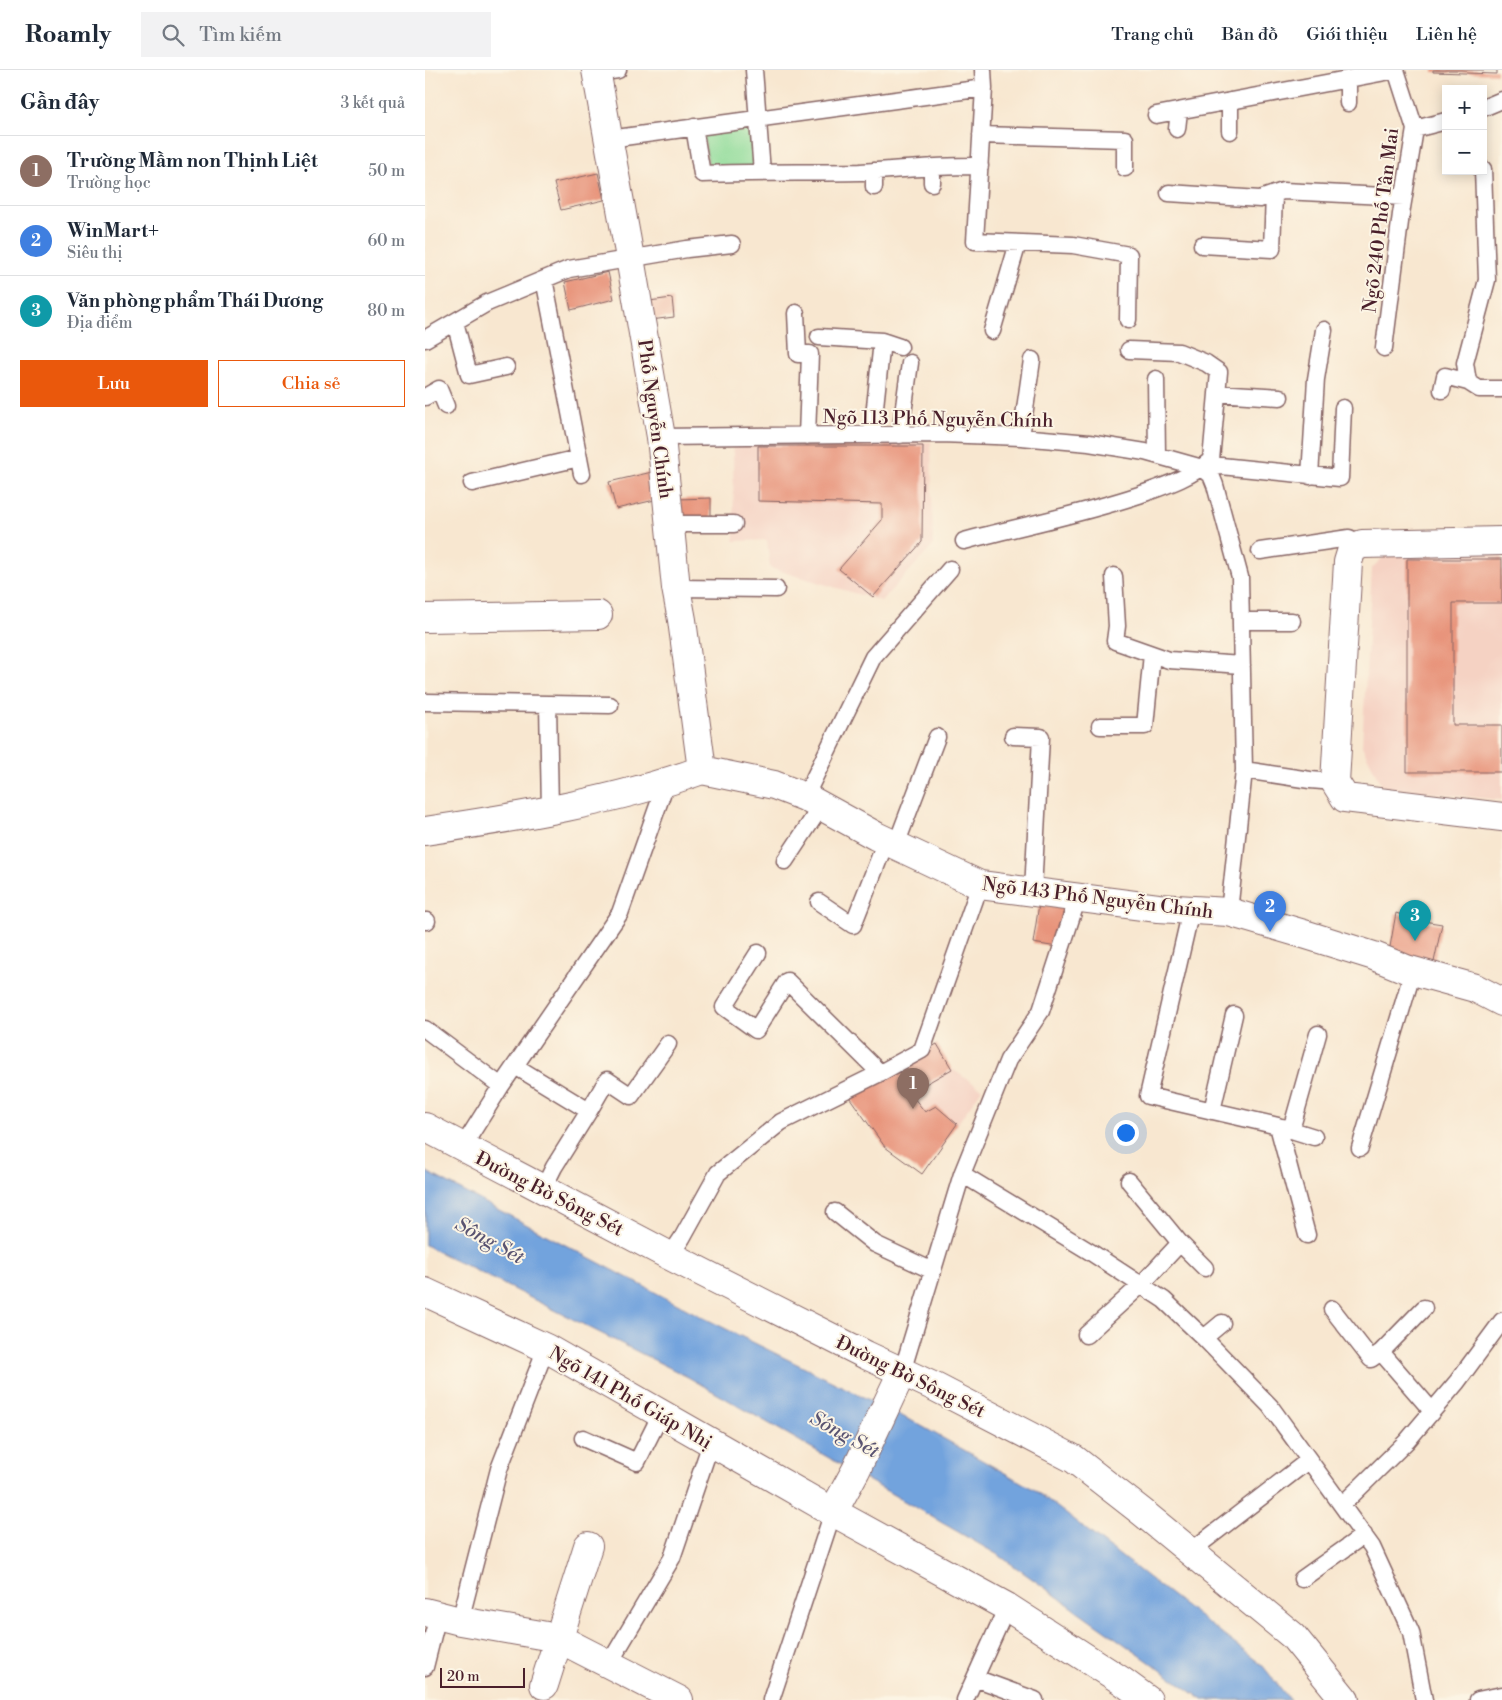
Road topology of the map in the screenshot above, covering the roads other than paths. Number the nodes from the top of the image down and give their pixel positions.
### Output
1 (754, 70) edge
2 (983, 70) edge
3 (1396, 70) edge
4 (604, 71) edge
5 (1348, 79) junction
6 (984, 88) junction
7 (1502, 100) edge
8 (1230, 101) junction
9 (1347, 103) dead end
10 (1487, 106) edge
11 (1179, 111) junction
12 (1156, 115) dead end
13 (757, 118) junction
14 (1442, 121) edge
15 (694, 127) junction
16 (1177, 129) dead end
17 (1415, 129) junction
18 (1230, 131) dead end
19 (981, 135) junction
20 (609, 138) junction
21 (980, 166) junction
22 (932, 167) junction
23 (1125, 168) dead end
24 (874, 171) junction
25 (761, 172) junction
26 (1483, 175) edge
27 (932, 184) dead end
28 (874, 187) dead end
29 (1169, 193) dead end
30 (1274, 194) junction
31 (1403, 197) junction
32 (1018, 243) junction
33 (732, 244) dead end
34 (1202, 245) dead end
35 (631, 258) junction
36 (544, 280) junction
37 (796, 313) dead end
38 (1128, 320) dead end
39 (455, 322) junction
40 (1324, 330) dead end
41 (992, 331) dead end
42 (819, 337) dead end
43 (425, 339) edge
44 (882, 341) junction
45 (900, 347) dead end
46 (1384, 348) dead end
47 (1129, 350) dead end
48 (1032, 360) dead end
49 (910, 363) dead end
50 (506, 366) dead end
51 (1157, 379) dead end
52 (1468, 382) junction
53 (1502, 389) edge
54 (1442, 390) dead end
55 (1217, 393) junction
56 (425, 397) edge
57 (1280, 397) dead end
58 (446, 406) dead end
59 (1343, 408) dead end
60 (872, 435) junction
61 (900, 435) junction
62 (807, 436) junction
63 (1021, 437) junction
64 (661, 438) junction
65 (1157, 455) junction
66 (1202, 468) junction
67 (1310, 476) junction
68 (472, 483) dead end
69 (670, 524) junction
70 (733, 524) dead end
71 (1502, 540) edge
72 (964, 541) dead end
73 (1362, 544) junction
74 (1260, 551) dead end
75 (950, 569) dead end
76 (1114, 576) dead end
77 (676, 588) junction
78 (776, 589) dead end
79 (599, 615) dead end
80 (425, 618) edge
81 (1293, 621) dead end
82 (1241, 622) junction
83 (1153, 654) junction
84 (1242, 664) junction
85 (425, 702) edge
86 (548, 704) junction
87 (610, 705) dead end
88 (1100, 726) dead end
89 (1013, 736) dead end
90 (937, 737) dead end
91 (703, 770) junction
92 (1245, 770) junction
93 (1335, 782) junction
94 (667, 783) junction
95 (814, 802) junction
96 (550, 809) junction
97 (1502, 817) edge
98 (425, 830) edge
99 (891, 843) junction
100 (785, 861) dead end
101 (980, 885) junction
102 (1033, 891) junction
103 (1078, 897) junction
104 (819, 902) dead end
105 (1191, 910) junction
106 (1229, 912) junction
107 (757, 953) dead end
108 (1413, 971) junction
109 (1502, 1002) edge
110 (1234, 1015) dead end
111 (425, 1029) edge
112 (1318, 1034) dead end
113 (668, 1044) dead end
114 (515, 1066) junction
115 (880, 1073) junction
116 (501, 1086) junction
117 (589, 1111) junction
118 (1213, 1111) junction
119 (425, 1127) edge
120 (1284, 1128) junction
121 (1314, 1137) dead end
122 (462, 1148) junction
123 (1360, 1148) dead end
124 (962, 1174) junction
125 (1129, 1181) dead end
126 (543, 1189) junction
127 (835, 1212) dead end
128 (1307, 1234) dead end
129 (1180, 1243) junction
130 (670, 1256) junction
131 (1205, 1268) dead end
132 (933, 1271) junction
133 (1141, 1285) junction
134 (425, 1292) edge
135 (1424, 1308) dead end
136 (1332, 1309) dead end
137 (1502, 1321) edge
138 (1222, 1323) dead end
139 (1086, 1335) dead end
140 (1205, 1338) junction
141 (546, 1348) junction
142 (1381, 1352) junction
143 (897, 1383) junction
144 (1432, 1411) junction
145 (661, 1414) junction
146 (583, 1438) dead end
147 (711, 1443) junction
148 (1309, 1460) junction
149 (1342, 1505) junction
150 (833, 1512) junction
151 (1364, 1535) junction
152 (588, 1546) dead end
153 (1191, 1552) junction
154 (1302, 1579) dead end
155 (1007, 1607) junction
156 (441, 1616) edge
157 (558, 1638) junction
158 (609, 1664) junction
159 (425, 1667) edge
160 (975, 1678) junction
161 (544, 1685) dead end
162 (1123, 1694) edge
163 (1502, 1695) edge
164 (679, 1700) edge
165 (771, 1700) edge
166 (965, 1700) edge
167 (1035, 1700) edge
168 (1148, 1700) edge
169 (1345, 1700) edge
170 (1424, 1700) edge
171 (1479, 1700) edge

1 - 13 lane
2 - 6 lane
3 - 5 lane
3 - 17 lane, Ngõ 240 Phố Tân Mai
4 - 20 street, Phố Nguyễn Chính
5 - 8 lane
5 - 9 lane
6 - 13 lane
6 - 19 lane
7 - 10 lane
8 - 11 lane
8 - 18 lane
11 - 12 lane
11 - 16 lane
13 - 15 lane
13 - 25 lane
14 - 17 lane
15 - 20 lane
15 - 25 lane
17 - 31 lane, Ngõ 240 Phố Tân Mai
19 - 21 lane
19 - 23 lane
20 - 35 street, Phố Nguyễn Chính
21 - 22 lane
21 - 32 lane
22 - 24 lane
22 - 27 lane
24 - 25 lane
24 - 28 lane
26 - 52 lane
29 - 30 lane
30 - 31 lane
30 - 34 lane
31 - 46 lane, Ngõ 240 Phố Tân Mai
32 - 38 lane
32 - 41 lane
33 - 35 lane
35 - 36 lane
35 - 64 street, Phố Nguyễn Chính
36 - 39 lane
36 - 68 lane
37 - 62 lane
39 - 43 lane
39 - 50 lane
40 - 67 lane
42 - 44 lane
44 - 45 lane
44 - 60 lane
47 - 55 lane
48 - 63 lane
49 - 61 lane
51 - 65 lane
52 - 53 lane
52 - 54 lane
55 - 57 lane
55 - 66 lane
56 - 58 lane
59 - 67 lane
60 - 61 lane, Ngõ 113 Phố Nguyễn Chính
60 - 62 lane, Ngõ 113 Phố Nguyễn Chính
61 - 63 lane, Ngõ 113 Phố Nguyễn Chính
62 - 64 lane, Ngõ 113 Phố Nguyễn Chính
63 - 65 lane, Ngõ 113 Phố Nguyễn Chính
64 - 69 street, Phố Nguyễn Chính
65 - 66 lane, Ngõ 113 Phố Nguyễn Chính
66 - 67 lane
66 - 72 lane
66 - 82 lane
69 - 70 lane
69 - 77 street, Phố Nguyễn Chính
71 - 73 street
73 - 74 lane
73 - 93 street
75 - 95 lane
76 - 83 lane
77 - 78 lane
77 - 91 street, Phố Nguyễn Chính
79 - 80 street
81 - 82 lane
82 - 84 lane
83 - 84 lane
83 - 88 lane
84 - 92 lane
85 - 86 lane
86 - 87 lane
86 - 96 lane
89 - 102 lane
90 - 99 lane
91 - 94 street
91 - 95 street, Ngõ 143 Phố Nguyễn Chính
92 - 93 lane
92 - 106 lane
93 - 97 street
94 - 96 street
94 - 114 lane
95 - 99 street, Ngõ 143 Phố Nguyễn Chính
95 - 100 lane
96 - 98 street
99 - 101 street, Ngõ 143 Phố Nguyễn Chính
99 - 104 lane
101 - 102 street, Ngõ 143 Phố Nguyễn Chính
101 - 115 lane
102 - 103 street, Ngõ 143 Phố Nguyễn Chính
103 - 105 street, Ngõ 143 Phố Nguyễn Chính
103 - 124 lane
105 - 106 street, Ngõ 143 Phố Nguyễn Chính
105 - 118 lane
106 - 108 street, Ngõ 143 Phố Nguyễn Chính
107 - 115 lane
108 - 109 street, Ngõ 143 Phố Nguyễn Chính
108 - 123 lane
110 - 118 lane
111 - 116 lane
112 - 120 lane
113 - 117 lane
114 - 116 lane
114 - 117 lane
115 - 130 lane
116 - 122 lane
117 - 126 lane
118 - 120 lane
119 - 122 street, Đường Bờ Sông Sét
120 - 121 lane
120 - 128 lane
122 - 126 street, Đường Bờ Sông Sét
124 - 132 lane
124 - 133 lane
125 - 129 lane
126 - 130 street, Đường Bờ Sông Sét
127 - 132 lane
129 - 131 lane
129 - 133 lane
130 - 143 street, Đường Bờ Sông Sét
132 - 143 lane
133 - 139 lane
133 - 140 lane
134 - 141 street, Ngõ 141 Phố Giáp Nhị
135 - 142 lane
136 - 142 lane
137 - 144 lane
138 - 140 lane
140 - 148 lane
141 - 145 street, Ngõ 141 Phố Giáp Nhị
141 - 156 lane
142 - 144 lane
143 - 150 street
143 - 153 street, Đường Bờ Sông Sét
144 - 149 lane
145 - 146 lane
145 - 147 street, Ngõ 141 Phố Giáp Nhị
147 - 150 street, Ngõ 141 Phố Giáp Nhị
147 - 158 lane
148 - 149 lane
148 - 153 lane
149 - 151 lane
150 - 155 street
150 - 165 lane
151 - 154 lane
151 - 170 lane
152 - 157 street
153 - 169 street, Đường Bờ Sông Sét
155 - 160 lane
155 - 162 street
156 - 157 street
156 - 159 lane
157 - 158 street
157 - 161 street
158 - 164 street
160 - 166 lane
160 - 167 lane
162 - 168 street
163 - 171 lane

